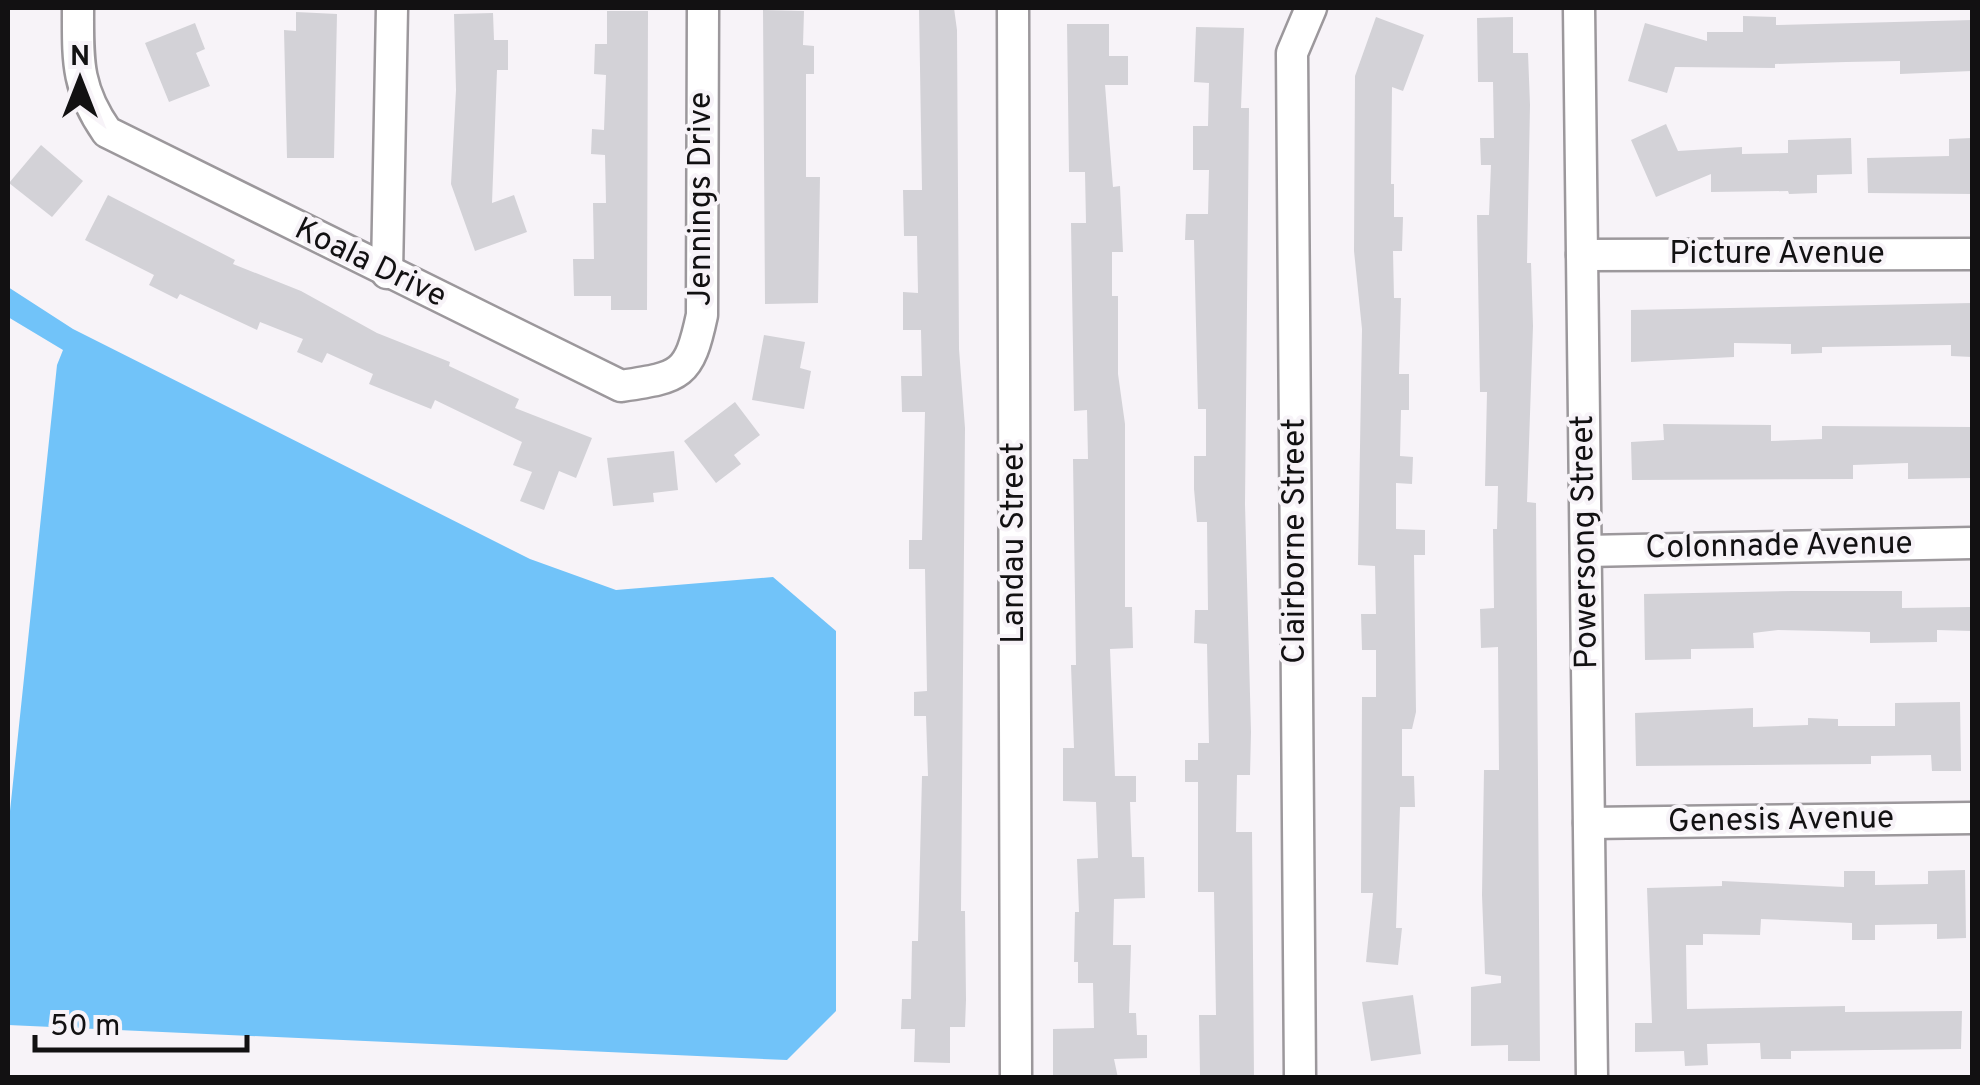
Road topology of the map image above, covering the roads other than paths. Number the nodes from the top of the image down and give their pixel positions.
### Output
1 (78, 8) edge
2 (392, 8) edge
3 (703, 8) edge
4 (1013, 8) edge
5 (1311, 8) edge
6 (1579, 8) edge
7 (1972, 254) edge
8 (1582, 256) junction
9 (388, 273) junction
10 (671, 379) joint
11 (1972, 543) edge
12 (1586, 551) junction
13 (1972, 818) edge
14 (1589, 823) junction
15 (1016, 1078) edge
16 (1300, 1078) edge
17 (1592, 1078) edge

1 - 9 street, Koala Drive
2 - 9 street
3 - 10 street, Jennings Drive
4 - 15 street, Landau Street
5 - 16 street, Clairborne Street
6 - 8 street, Powersong Street
7 - 8 street, Picture Avenue
8 - 12 street, Powersong Street
9 - 10 street, Koala Drive
11 - 12 street, Colonnade Avenue
12 - 14 street, Powersong Street
13 - 14 street, Genesis Avenue
14 - 17 street, Powersong Street

